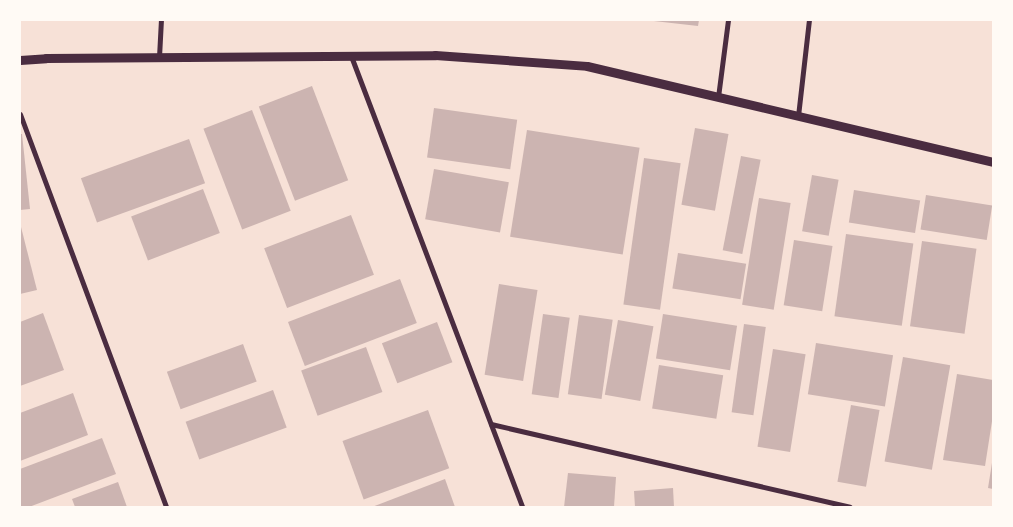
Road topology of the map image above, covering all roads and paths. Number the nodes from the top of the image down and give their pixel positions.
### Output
1 (161, 20) edge
2 (728, 20) edge
3 (809, 20) edge
4 (351, 56) junction
5 (159, 57) junction
6 (20, 60) edge
7 (718, 97) junction
8 (20, 114) edge
9 (798, 116) junction
10 (993, 162) edge
11 (491, 424) junction
12 (166, 507) edge
13 (522, 507) edge
14 (850, 507) edge

1 - 5 street
2 - 7 street
3 - 9 street
4 - 5 street
4 - 7 street
4 - 11 street
5 - 6 street
7 - 9 street
8 - 12 street
9 - 10 street
11 - 13 street
11 - 14 street

